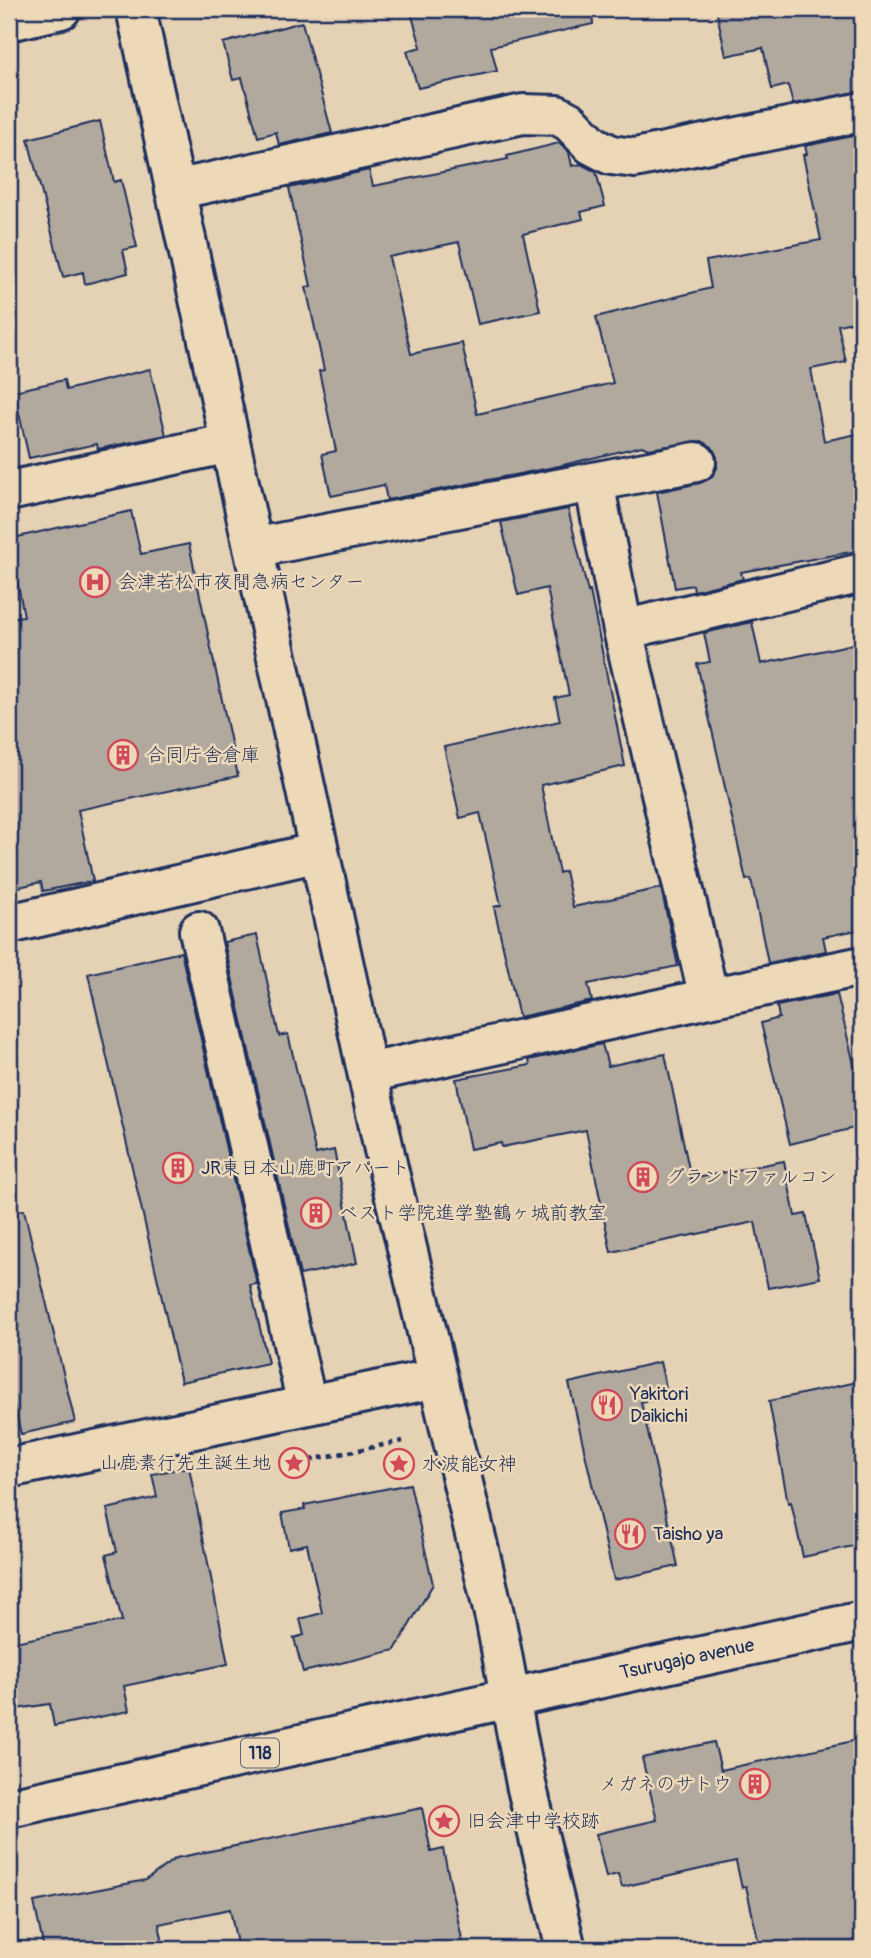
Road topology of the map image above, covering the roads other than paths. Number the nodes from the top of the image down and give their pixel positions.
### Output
1 (61, 9) edge
2 (136, 9) edge
3 (9, 21) edge
4 (862, 112) edge
5 (175, 190) junction
6 (230, 443) junction
7 (696, 462) dead end
8 (594, 482) junction
9 (9, 491) edge
10 (253, 548) junction
11 (862, 573) edge
12 (623, 630) junction
13 (319, 852) junction
14 (9, 923) edge
15 (199, 931) dead end
16 (862, 966) edge
17 (709, 998) junction
18 (368, 1073) junction
19 (437, 1377) junction
20 (307, 1405) junction
21 (9, 1468) edge
22 (862, 1621) edge
23 (511, 1697) junction
24 (9, 1808) edge
25 (566, 1949) edge

1 - 3 main road
2 - 5 main road
4 - 5 main road
5 - 6 main road
6 - 9 main road
6 - 10 main road
7 - 8 main road
8 - 10 main road
8 - 12 main road
10 - 13 main road
11 - 12 main road
12 - 17 main road
13 - 14 main road
13 - 18 main road
15 - 20 main road
16 - 17 main road
17 - 18 main road
18 - 19 main road
19 - 20 main road
19 - 23 main road
20 - 21 main road
22 - 23 main road, Tsurugajo avenue / 118
23 - 24 main road, 118
23 - 25 main road

